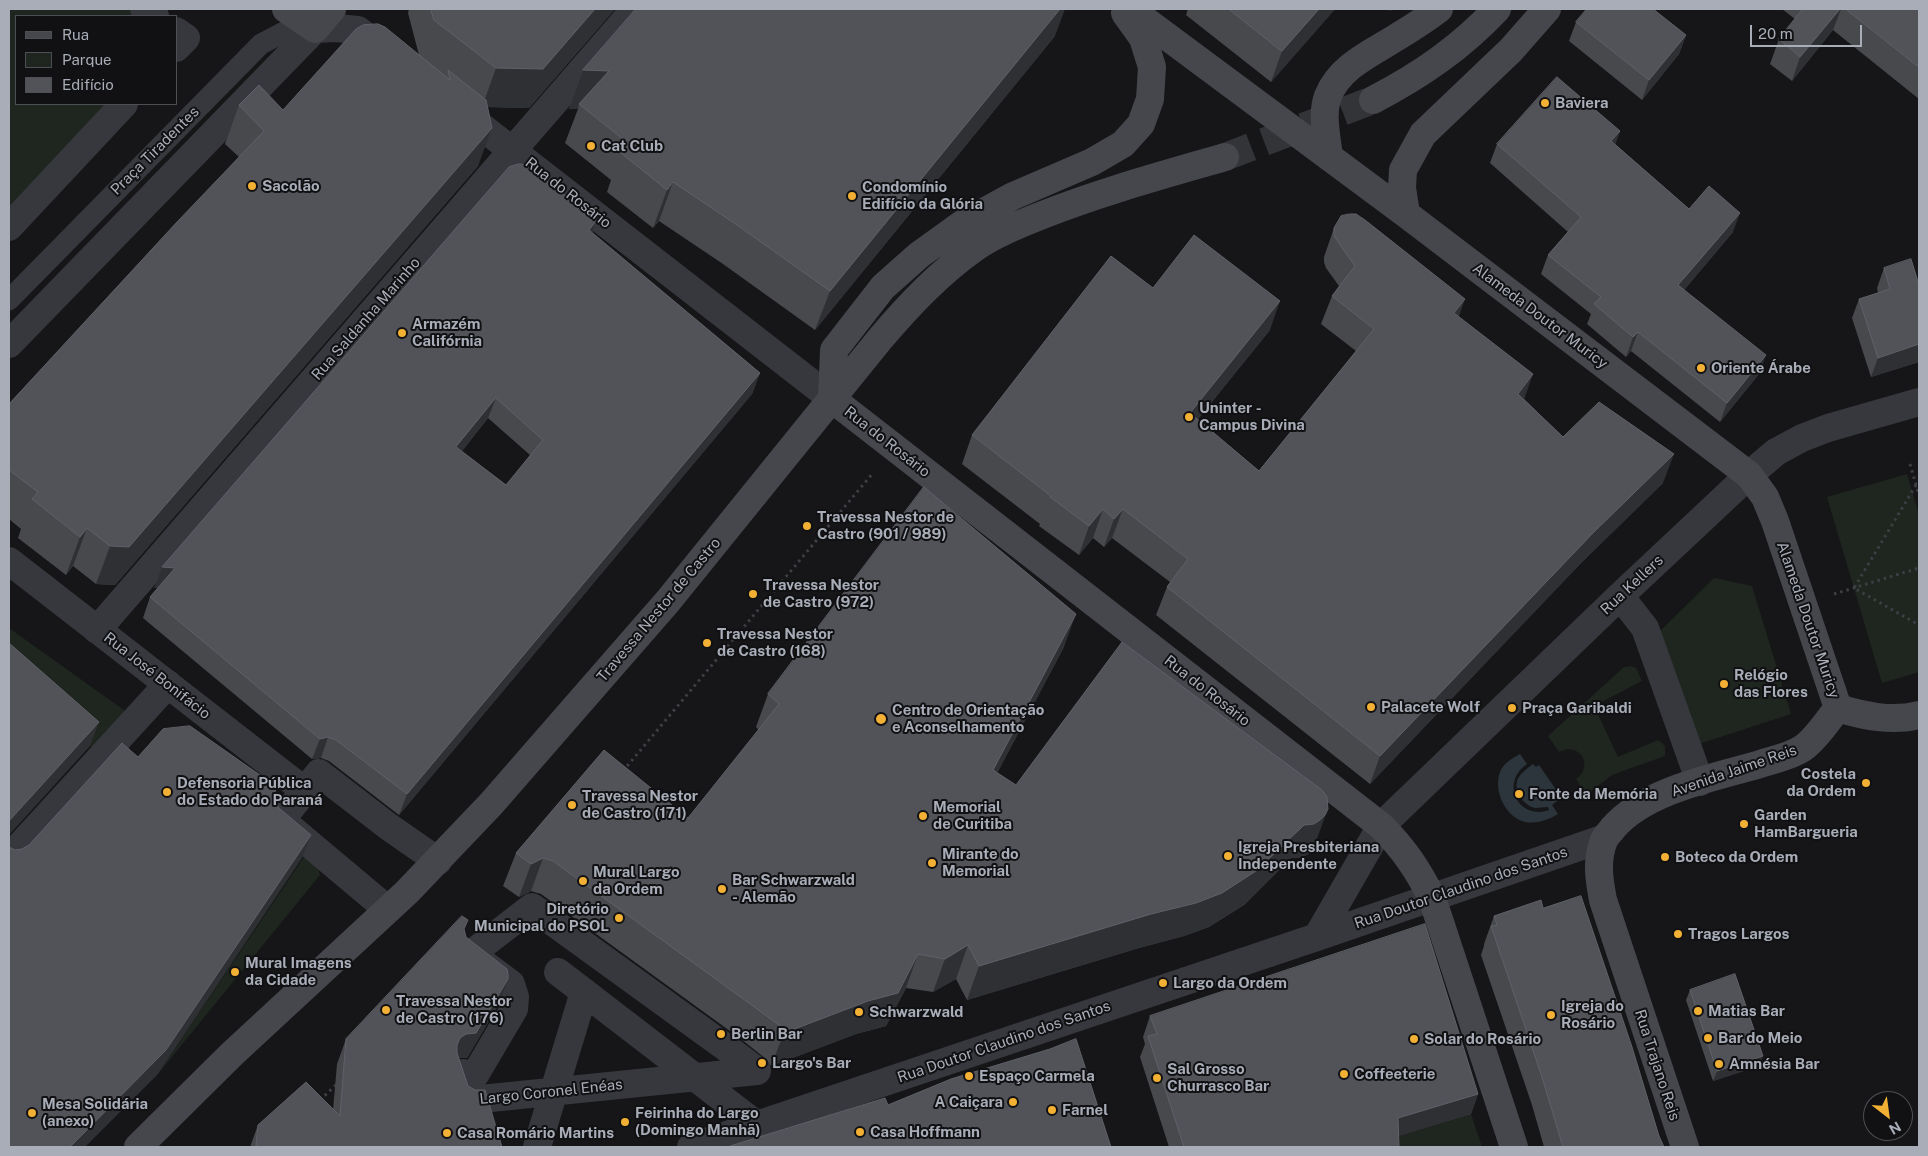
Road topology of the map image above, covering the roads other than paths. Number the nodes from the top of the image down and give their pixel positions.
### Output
1 (286, 9) edge
2 (635, 9) edge
3 (1122, 9) edge
4 (1130, 9) edge
5 (1439, 9) edge
6 (1497, 9) edge
7 (1547, 9) edge
8 (324, 19) edge
9 (178, 32) edge
10 (178, 46) edge
11 (404, 66) edge
12 (443, 96) edge
13 (1373, 100) tunnel mouth
14 (123, 105) edge
15 (512, 150) junction
16 (1225, 157) tunnel mouth
17 (1329, 157) junction
18 (1406, 214) junction
19 (9, 227) edge
20 (9, 300) edge
21 (9, 344) edge
22 (832, 399) junction
23 (1919, 402) edge
24 (1748, 475) junction
25 (9, 561) edge
26 (1620, 596) junction
27 (97, 630) junction
28 (168, 684) junction
29 (1838, 708) junction
30 (1919, 715) edge
31 (1700, 782) junction
32 (305, 791) junction
33 (1382, 826) junction
34 (1605, 838) junction
35 (9, 858) edge
36 (438, 861) junction
37 (1432, 898) junction
38 (387, 909) junction
39 (1317, 937) junction
40 (558, 972) dead end
41 (584, 992) junction
42 (758, 1071) joint
43 (757, 1125) junction
44 (138, 1147) edge
45 (537, 1147) edge
46 (691, 1147) edge
47 (1514, 1147) edge
48 (1685, 1147) edge

1 - 8 street
2 - 15 street, Rua Saldanha Marinho
3 - 22 street
4 - 17 street, Alameda Doutor Muricy
5 - 17 street
6 - 13 street
7 - 18 street
8 - 11 street
8 - 20 lane, Praça Tiradentes
8 - 21 street
9 - 10 street
12 - 15 street, Rua do Rosário
14 - 19 street
15 - 22 street, Rua do Rosário
15 - 27 street, Rua Saldanha Marinho
16 - 22 street, Travessa Nestor de Castro
17 - 18 street, Alameda Doutor Muricy
18 - 24 street, Alameda Doutor Muricy
22 - 33 street, Rua do Rosário
22 - 36 street, Travessa Nestor de Castro
23 - 24 street, Rua Kellers
24 - 26 street, Rua Kellers
24 - 29 street, Alameda Doutor Muricy
25 - 27 street, Rua José Bonifácio
26 - 31 street
26 - 33 street, Rua Kellers
27 - 28 street, Rua José Bonifácio
28 - 32 street, Rua José Bonifácio
28 - 35 street
29 - 30 street
29 - 31 street, Avenida Jaime Reis
31 - 34 street, Avenida Jaime Reis
32 - 36 street
32 - 38 street
33 - 37 street, Rua do Rosário
33 - 39 street, Rua Doutor Claudino dos Santos
34 - 37 street, Rua Doutor Claudino dos Santos
34 - 48 street, Rua Trajano Reis
36 - 38 street, Travessa Nestor de Castro
37 - 39 street, Rua Doutor Claudino dos Santos
37 - 47 street, Rua do Rosário
38 - 44 street, Travessa Nestor de Castro
39 - 43 street, Rua Doutor Claudino dos Santos
40 - 41 street
41 - 43 street
41 - 45 street
42 - 42 street, Largo Coronel Enéas
43 - 46 street, Rua Doutor Claudino dos Santos

